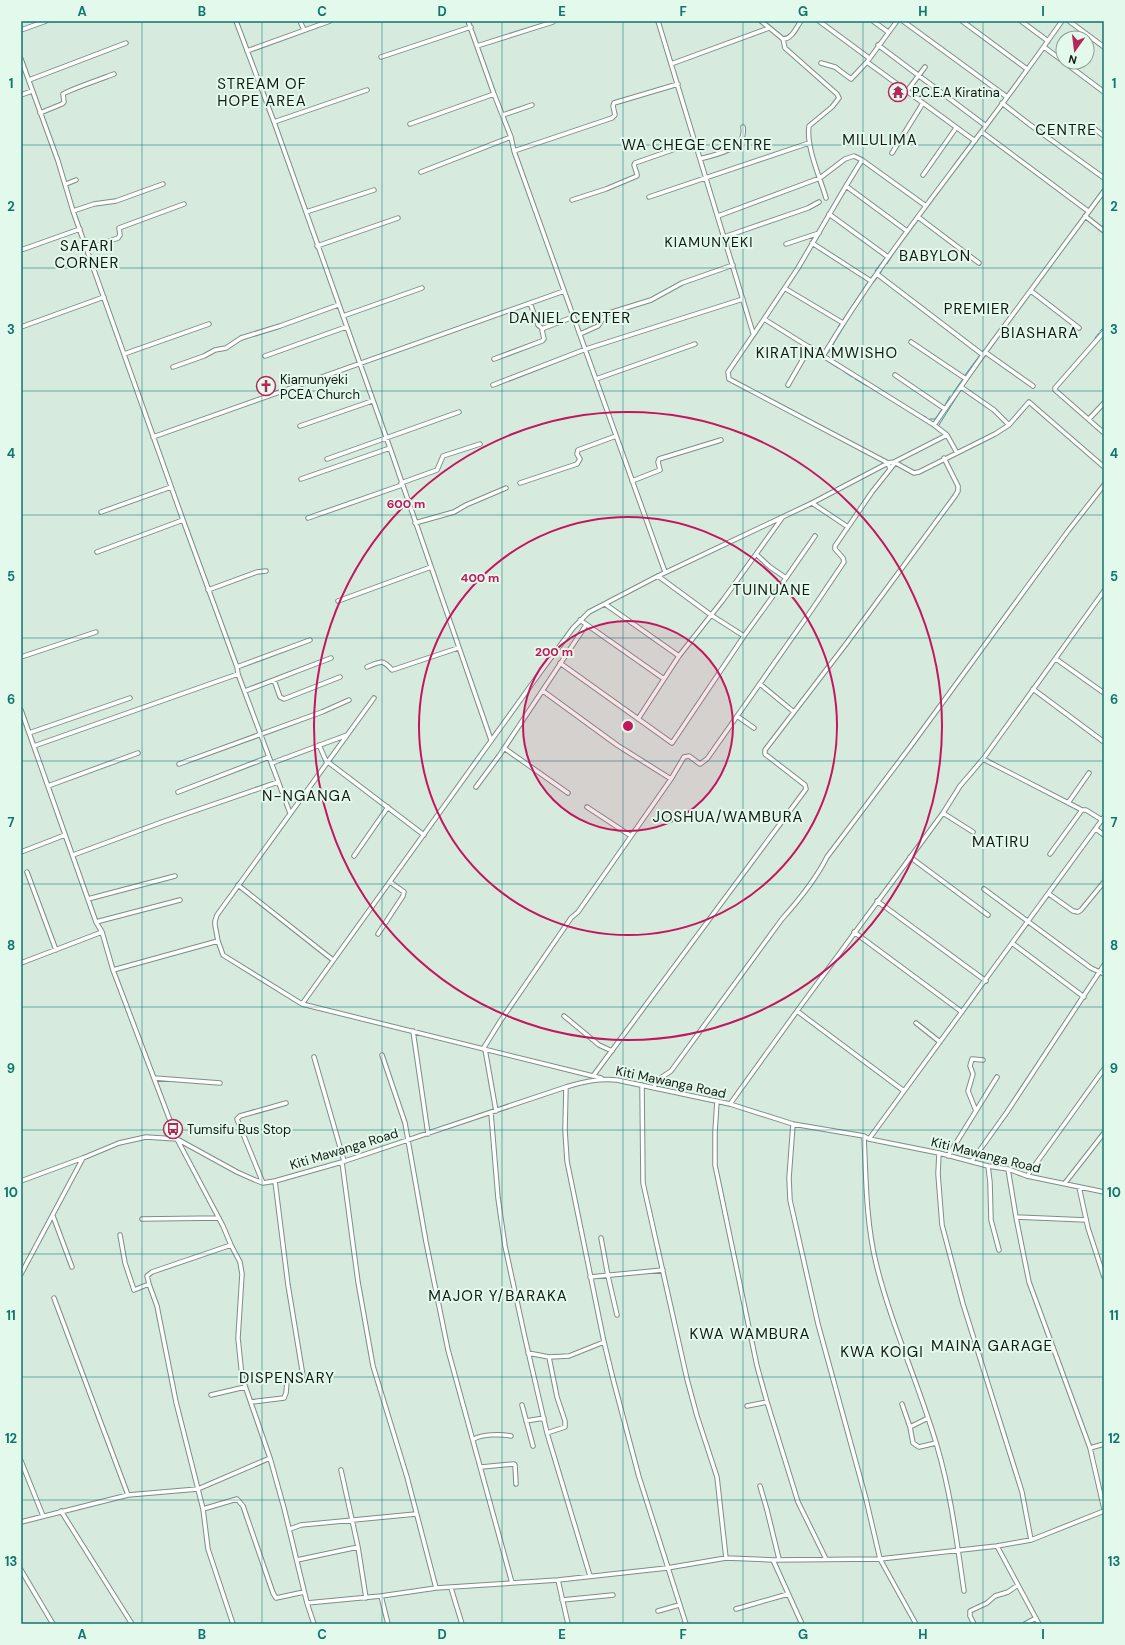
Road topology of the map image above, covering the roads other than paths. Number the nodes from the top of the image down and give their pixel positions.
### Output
1 (46, 21) edge
2 (236, 21) edge
3 (300, 21) edge
4 (330, 21) edge
5 (468, 21) edge
6 (658, 21) edge
7 (761, 21) edge
8 (801, 21) edge
9 (820, 21) edge
10 (873, 21) edge
11 (897, 21) edge
12 (904, 21) edge
13 (962, 21) edge
14 (1021, 21) edge
15 (1062, 21) edge
16 (1069, 21) edge
17 (553, 22) dead end
18 (470, 27) junction
19 (769, 28) junction
20 (21, 30) edge
21 (304, 30) junction
22 (888, 32) junction
23 (783, 39) junction
24 (1048, 41) junction
25 (126, 43) dead end
26 (878, 45) junction
27 (477, 46) junction
28 (1044, 47) junction
29 (1104, 47) edge
30 (247, 51) junction
31 (1055, 55) edge
32 (381, 57) dead end
33 (869, 58) junction
34 (21, 59) edge
35 (867, 62) junction
36 (821, 63) dead end
37 (671, 64) junction
38 (926, 68) dead end
39 (1027, 69) junction
40 (1075, 70) edge
41 (114, 74) dead end
42 (919, 75) junction
43 (28, 80) junction
44 (678, 84) junction
45 (366, 90) dead end
46 (32, 91) junction
47 (907, 91) junction
48 (1104, 92) edge
49 (494, 94) junction
50 (21, 95) edge
51 (1007, 97) junction
52 (1002, 103) junction
53 (923, 104) junction
54 (532, 105) dead end
55 (40, 113) junction
56 (503, 116) junction
57 (274, 122) junction
58 (410, 124) dead end
59 (986, 126) junction
60 (743, 127) dead end
61 (1092, 127) dead end
62 (956, 128) junction
63 (982, 132) junction
64 (1104, 136) edge
65 (511, 137) junction
66 (975, 141) junction
67 (695, 142) junction
68 (809, 143) junction
69 (514, 151) junction
70 (892, 153) dead end
71 (700, 159) junction
72 (862, 160) junction
73 (420, 172) dead end
74 (923, 175) dead end
75 (706, 178) junction
76 (820, 178) junction
77 (1104, 178) edge
78 (76, 180) dead end
79 (66, 184) junction
80 (163, 184) dead end
81 (846, 186) junction
82 (374, 190) dead end
83 (1104, 191) edge
84 (648, 197) dead end
85 (826, 198) dead end
86 (572, 200) dead end
87 (819, 202) dead end
88 (184, 204) dead end
89 (926, 206) junction
90 (73, 211) junction
91 (1088, 211) junction
92 (306, 212) junction
93 (829, 214) junction
94 (718, 216) junction
95 (1085, 216) junction
96 (918, 217) junction
97 (398, 218) dead end
98 (80, 229) junction
99 (907, 231) junction
100 (1104, 231) edge
101 (819, 233) junction
102 (724, 237) junction
103 (812, 243) junction
104 (786, 244) dead end
105 (317, 246) junction
106 (87, 249) junction
107 (21, 250) edge
108 (888, 256) junction
109 (979, 263) dead end
110 (733, 266) junction
111 (877, 274) junction
112 (871, 282) junction
113 (422, 288) dead end
114 (786, 289) junction
115 (564, 291) junction
116 (1032, 291) junction
117 (104, 297) junction
118 (743, 299) junction
119 (530, 303) junction
120 (338, 304) junction
121 (343, 316) junction
122 (573, 317) junction
123 (764, 318) junction
124 (842, 323) junction
125 (209, 324) dead end
126 (21, 327) edge
127 (346, 327) junction
128 (1079, 328) dead end
129 (543, 329) junction
130 (1104, 332) edge
131 (753, 333) junction
132 (580, 334) junction
133 (911, 342) dead end
134 (695, 344) dead end
135 (810, 347) junction
136 (586, 350) junction
137 (124, 354) junction
138 (984, 354) junction
139 (265, 356) dead end
140 (823, 356) junction
141 (494, 359) dead end
142 (359, 364) junction
143 (173, 367) dead end
144 (895, 376) dead end
145 (596, 379) junction
146 (966, 379) junction
147 (493, 385) dead end
148 (788, 385) dead end
149 (1033, 386) dead end
150 (960, 387) junction
151 (372, 401) junction
152 (1104, 403) edge
153 (945, 409) junction
154 (459, 412) dead end
155 (1089, 419) junction
156 (934, 425) junction
157 (1009, 425) junction
158 (300, 426) dead end
159 (1104, 433) edge
160 (947, 435) junction
161 (616, 436) junction
162 (153, 437) junction
163 (385, 438) junction
164 (721, 440) dead end
165 (480, 444) dead end
166 (390, 448) junction
167 (957, 453) junction
168 (944, 458) junction
169 (328, 459) dead end
170 (888, 463) junction
171 (895, 463) junction
172 (1104, 467) edge
173 (890, 468) junction
174 (301, 479) dead end
175 (632, 481) junction
176 (520, 483) dead end
177 (402, 484) junction
178 (1104, 485) edge
179 (171, 487) junction
180 (506, 488) dead end
181 (812, 503) junction
182 (101, 512) dead end
183 (782, 517) junction
184 (308, 518) dead end
185 (183, 520) junction
186 (415, 523) junction
187 (848, 527) junction
188 (815, 536) dead end
189 (97, 552) dead end
190 (756, 554) junction
191 (431, 567) junction
192 (266, 571) dead end
193 (665, 572) junction
194 (658, 576) junction
195 (786, 578) junction
196 (208, 590) junction
197 (1104, 591) edge
198 (338, 601) dead end
199 (605, 604) junction
200 (711, 615) junction
201 (580, 620) junction
202 (586, 625) junction
203 (96, 632) dead end
204 (744, 636) junction
205 (310, 640) dead end
206 (458, 648) junction
207 (679, 656) junction
208 (21, 657) edge
209 (331, 658) dead end
210 (1056, 659) junction
211 (560, 664) junction
212 (237, 667) junction
213 (367, 667) dead end
214 (238, 674) junction
215 (340, 677) dead end
216 (664, 679) junction
217 (274, 680) junction
218 (760, 684) junction
219 (1033, 689) junction
220 (245, 691) junction
221 (542, 691) junction
222 (1104, 693) edge
223 (130, 698) dead end
224 (374, 698) dead end
225 (349, 700) dead end
226 (21, 710) edge
227 (794, 712) junction
228 (737, 716) junction
229 (638, 719) junction
230 (754, 728) dead end
231 (29, 733) junction
232 (261, 734) junction
233 (348, 735) junction
234 (491, 740) junction
235 (1104, 742) edge
236 (319, 745) junction
237 (34, 746) junction
238 (504, 748) junction
239 (138, 753) dead end
240 (269, 757) junction
241 (983, 759) junction
242 (272, 763) junction
243 (328, 763) junction
244 (179, 764) dead end
245 (1089, 773) dead end
246 (671, 779) junction
247 (278, 782) junction
248 (48, 786) junction
249 (476, 786) dead end
250 (178, 792) dead end
251 (568, 793) dead end
252 (1068, 803) junction
253 (587, 806) dead end
254 (388, 807) junction
255 (1082, 810) junction
256 (290, 813) junction
257 (943, 813) junction
258 (1103, 818) edge
259 (1096, 829) junction
260 (973, 832) dead end
261 (424, 834) junction
262 (65, 835) junction
263 (1104, 835) edge
264 (631, 836) junction
265 (21, 852) edge
266 (1050, 854) dead end
267 (73, 855) junction
268 (354, 856) dead end
269 (910, 857) junction
270 (27, 872) dead end
271 (175, 876) dead end
272 (390, 882) junction
273 (1104, 882) edge
274 (238, 885) junction
275 (984, 890) dead end
276 (1048, 894) junction
277 (88, 899) junction
278 (180, 900) dead end
279 (877, 902) junction
280 (988, 915) dead end
281 (1028, 921) junction
282 (96, 922) junction
283 (102, 932) junction
284 (854, 932) junction
285 (378, 934) dead end
286 (218, 941) junction
287 (1012, 943) junction
288 (56, 950) junction
289 (333, 960) junction
290 (21, 964) edge
291 (1104, 965) edge
292 (113, 970) junction
293 (1100, 972) junction
294 (1104, 974) edge
295 (986, 981) junction
296 (1084, 997) junction
297 (302, 1004) junction
298 (797, 1011) junction
299 (962, 1012) junction
300 (564, 1016) dead end
301 (916, 1023) dead end
302 (413, 1031) junction
303 (940, 1042) junction
304 (484, 1049) junction
305 (612, 1051) junction
306 (382, 1055) dead end
307 (314, 1057) dead end
308 (983, 1060) dead end
309 (1104, 1069) edge
310 (593, 1076) junction
311 (997, 1077) dead end
312 (154, 1078) junction
313 (604, 1079) junction
314 (220, 1083) dead end
315 (642, 1085) junction
316 (566, 1087) junction
317 (654, 1088) junction
318 (904, 1091) junction
319 (717, 1101) junction
320 (286, 1104) dead end
321 (730, 1104) junction
322 (496, 1111) junction
323 (976, 1111) junction
324 (491, 1113) junction
325 (793, 1124) junction
326 (1104, 1133) edge
327 (428, 1134) junction
328 (864, 1136) junction
329 (869, 1139) junction
330 (177, 1140) junction
331 (409, 1140) junction
332 (939, 1153) junction
333 (948, 1156) junction
334 (83, 1158) junction
335 (972, 1161) junction
336 (343, 1162) junction
337 (988, 1166) junction
338 (1008, 1169) junction
339 (1027, 1176) junction
340 (21, 1181) edge
341 (275, 1181) junction
342 (263, 1183) junction
343 (1065, 1183) junction
344 (1079, 1187) junction
345 (1104, 1192) edge
346 (53, 1216) junction
347 (1016, 1217) junction
348 (219, 1218) junction
349 (142, 1219) dead end
350 (1086, 1220) junction
351 (120, 1235) dead end
352 (601, 1238) dead end
353 (231, 1245) junction
354 (999, 1250) dead end
355 (72, 1267) dead end
356 (663, 1270) junction
357 (21, 1274) edge
358 (608, 1276) junction
359 (590, 1277) junction
360 (1104, 1277) edge
361 (149, 1284) junction
362 (54, 1298) dead end
363 (617, 1315) dead end
364 (604, 1342) junction
365 (528, 1353) junction
366 (549, 1357) junction
367 (245, 1387) junction
368 (211, 1395) dead end
369 (251, 1402) junction
370 (767, 1402) junction
371 (902, 1404) dead end
372 (522, 1405) dead end
373 (747, 1406) dead end
374 (544, 1418) junction
375 (928, 1418) junction
376 (526, 1421) junction
377 (910, 1427) junction
378 (548, 1433) junction
379 (511, 1436) dead end
380 (474, 1439) junction
381 (936, 1443) junction
382 (1104, 1444) edge
383 (533, 1446) dead end
384 (1090, 1448) junction
385 (270, 1458) junction
386 (21, 1461) edge
387 (481, 1467) junction
388 (341, 1470) dead end
389 (516, 1484) dead end
390 (760, 1486) dead end
391 (198, 1490) junction
392 (128, 1495) junction
393 (203, 1510) junction
394 (1104, 1510) edge
395 (61, 1511) junction
396 (416, 1514) junction
397 (43, 1516) junction
398 (351, 1520) junction
399 (21, 1522) edge
400 (290, 1529) junction
401 (1031, 1540) junction
402 (997, 1546) junction
403 (358, 1547) junction
404 (958, 1549) junction
405 (726, 1558) junction
406 (880, 1558) junction
407 (826, 1559) junction
408 (297, 1560) junction
409 (773, 1560) junction
410 (779, 1560) junction
411 (667, 1568) junction
412 (21, 1570) edge
413 (590, 1576) junction
414 (558, 1580) junction
415 (512, 1583) junction
416 (1018, 1585) junction
417 (436, 1588) junction
418 (451, 1588) junction
419 (964, 1591) dead end
420 (304, 1592) junction
421 (613, 1594) dead end
422 (788, 1594) junction
423 (381, 1596) junction
424 (366, 1598) junction
425 (562, 1600) junction
426 (307, 1603) junction
427 (679, 1605) junction
428 (736, 1609) dead end
429 (658, 1610) dead end
430 (1036, 1618) junction
431 (53, 1624) edge
432 (132, 1624) edge
433 (233, 1624) edge
434 (314, 1624) edge
435 (388, 1624) edge
436 (462, 1624) edge
437 (568, 1624) edge
438 (686, 1624) edge
439 (802, 1624) edge
440 (916, 1624) edge
441 (974, 1624) edge
442 (1025, 1624) edge
443 (1039, 1624) edge

1 - 20 street
2 - 30 street
3 - 21 street
4 - 21 street
5 - 18 street
6 - 37 street
7 - 19 street
8 - 23 street
9 - 33 street
10 - 22 street
11 - 22 street
12 - 51 street
13 - 39 street
14 - 24 street
15 - 24 street
16 - 29 street
17 - 27 street
18 - 27 street
18 - 32 street
19 - 23 street
19 - 37 street
21 - 30 street
22 - 26 street
23 - 68 street
24 - 28 street
25 - 43 street
26 - 33 street
26 - 42 street
27 - 49 street
28 - 31 street
28 - 39 street
30 - 57 street
33 - 35 street
34 - 43 street
35 - 36 street
35 - 47 street
37 - 44 street
38 - 42 street
39 - 51 street
40 - 48 street
41 - 55 street
42 - 47 street
42 - 59 street
43 - 46 street
44 - 67 street
44 - 69 street
45 - 57 street
46 - 50 street
46 - 55 street
47 - 53 street
49 - 56 street
49 - 58 street
51 - 52 street
52 - 59 street
52 - 77 street
53 - 62 street
53 - 70 street
54 - 56 street
55 - 79 street
56 - 65 street
57 - 92 street
59 - 63 street
60 - 71 street
61 - 64 street
62 - 66 street
62 - 74 street
63 - 66 street
63 - 91 street
65 - 69 street
65 - 73 street
66 - 89 street
67 - 71 street
67 - 86 street
68 - 75 street
68 - 76 street
69 - 115 street
71 - 75 street
72 - 76 street
72 - 81 street
72 - 89 street
75 - 84 street
75 - 94 street
76 - 85 street
76 - 94 street
78 - 79 street
79 - 90 street
80 - 90 street
81 - 93 street
81 - 99 street
82 - 92 street
83 - 91 street
87 - 102 street
88 - 106 street
89 - 96 street
90 - 98 street
91 - 95 street
92 - 105 street
93 - 101 street
93 - 108 street
94 - 102 street
95 - 100 street
95 - 116 street
96 - 99 street
96 - 109 street
97 - 105 street
98 - 106 street
98 - 107 street
99 - 108 street
101 - 103 street
101 - 104 street
102 - 110 street
103 - 112 street
103 - 114 street
105 - 120 street
106 - 117 street
108 - 111 street
110 - 118 street
110 - 132 street
111 - 112 street
111 - 138 street
112 - 124 street
113 - 121 street
114 - 123 street
114 - 124 street
115 - 119 street
115 - 122 street
116 - 128 street
116 - 138 street
117 - 126 street
117 - 137 street
118 - 131 street
118 - 136 street
119 - 129 street
119 - 142 street
120 - 121 street
120 - 143 street
121 - 127 street
122 - 129 street
122 - 132 street
123 - 131 street
123 - 135 street
124 - 140 street
125 - 137 street
127 - 139 street
127 - 142 street
129 - 141 street
130 - 155 street
131 - 170 street
132 - 136 street
133 - 146 street
134 - 145 street
135 - 140 street
135 - 148 street
136 - 145 street
136 - 147 street
137 - 162 street
138 - 146 street
138 - 149 street
140 - 156 street
142 - 151 street
142 - 162 street
144 - 153 street
145 - 161 street
146 - 150 street
150 - 153 street
150 - 157 street
151 - 158 street
151 - 163 street
152 - 155 street
153 - 156 street
154 - 163 street
155 - 159 street
156 - 160 street
157 - 167 street
157 - 172 street
160 - 167 street
160 - 171 street
161 - 175 street
161 - 176 street
162 - 179 street
163 - 166 street
163 - 169 street
164 - 175 street
165 - 177 street
166 - 174 street
166 - 177 street
167 - 168 street
168 - 171 street
168 - 227 street
170 - 171 street
170 - 173 street
170 - 181 street
171 - 173 street
173 - 187 street
175 - 193 street
177 - 184 street
177 - 186 street
178 - 317 street
179 - 182 street
179 - 185 street
180 - 186 street
181 - 183 street
181 - 187 street
183 - 190 street
183 - 193 street
185 - 189 street
185 - 196 street
186 - 191 street
187 - 218 street
188 - 195 street
190 - 195 street
190 - 200 street
191 - 198 street
191 - 206 street
192 - 196 street
193 - 194 street
194 - 199 street
194 - 200 street
195 - 204 street
196 - 212 street
197 - 210 street
199 - 201 street
199 - 207 street
200 - 204 street
200 - 207 street
201 - 202 street
201 - 234 street
202 - 211 street
202 - 216 street
203 - 208 street
204 - 229 street
205 - 212 street
206 - 213 street
206 - 234 street
207 - 216 street
209 - 217 street
210 - 219 street
210 - 222 street
211 - 221 street
211 - 229 street
212 - 214 street
214 - 220 street
214 - 237 street
215 - 217 street
216 - 229 street
217 - 220 street
218 - 227 street
218 - 228 street
219 - 235 street
219 - 241 street
220 - 232 street
221 - 238 street
221 - 246 street
223 - 231 street
224 - 233 street
225 - 232 street
226 - 231 street
227 - 305 street
228 - 230 street
228 - 246 street
231 - 237 street
232 - 240 street
232 - 244 street
233 - 236 street
233 - 243 street
234 - 261 street
236 - 242 street
236 - 243 street
237 - 248 street
238 - 249 street
238 - 251 street
239 - 248 street
240 - 242 street
240 - 250 street
241 - 252 street
241 - 257 street
242 - 247 street
243 - 254 street
243 - 256 street
245 - 252 street
246 - 264 street
247 - 256 street
247 - 267 street
248 - 262 street
252 - 255 street
253 - 264 street
254 - 261 street
254 - 268 street
255 - 258 street
255 - 266 street
256 - 274 street
257 - 260 street
257 - 269 street
258 - 259 street
259 - 263 street
259 - 276 street
261 - 272 street
262 - 265 street
262 - 267 street
264 - 304 street
267 - 277 street
269 - 279 street
269 - 280 street
270 - 288 street
271 - 277 street
272 - 285 street
272 - 289 street
273 - 276 street
274 - 286 street
274 - 289 street
275 - 281 street
276 - 281 street
277 - 282 street
278 - 282 street
279 - 284 street
279 - 295 street
281 - 287 street
281 - 293 street
282 - 283 street
283 - 288 street
283 - 292 street
284 - 298 street
284 - 299 street
286 - 292 street
286 - 297 street
287 - 295 street
287 - 296 street
288 - 290 street
289 - 297 street
291 - 293 street
292 - 312 street
293 - 294 street
293 - 296 street
295 - 299 street
296 - 335 street
297 - 302 street
298 - 318 street
298 - 321 street
299 - 303 street
300 - 305 street
301 - 303 street
302 - 304 street
302 - 327 street
303 - 318 street
304 - 310 street
304 - 322 street
305 - 310 street
306 - 331 street
307 - 336 street
308 - 323 street
309 - 339 street
310 - 313 street
311 - 323 street
312 - 314 street
312 - 330 street
313 - 315 street, Kiti Mawanga Road
313 - 316 street, Kiti Mawanga Road
315 - 317 street, Kiti Mawanga Road
315 - 356 street
316 - 322 street, Kiti Mawanga Road
316 - 359 street
317 - 319 street, Kiti Mawanga Road
318 - 329 street
319 - 321 street, Kiti Mawanga Road
319 - 370 street
320 - 342 street
321 - 325 street, Kiti Mawanga Road
322 - 324 street, Kiti Mawanga Road
323 - 333 street
324 - 327 street, Kiti Mawanga Road
324 - 365 street
325 - 328 street, Kiti Mawanga Road
325 - 406 street
326 - 343 street
327 - 331 street, Kiti Mawanga Road
328 - 329 street, Kiti Mawanga Road
328 - 375 street
329 - 332 street, Kiti Mawanga Road
330 - 334 street
330 - 342 street
330 - 348 street
331 - 336 street, Kiti Mawanga Road
331 - 380 street
332 - 333 street, Kiti Mawanga Road
332 - 401 street
333 - 335 street, Kiti Mawanga Road
334 - 340 street
334 - 346 street
335 - 337 street, Kiti Mawanga Road
336 - 341 street, Kiti Mawanga Road
336 - 396 street
337 - 338 street, Kiti Mawanga Road
337 - 354 street
338 - 339 street, Kiti Mawanga Road
338 - 347 street
339 - 343 street, Kiti Mawanga Road
341 - 342 street, Kiti Mawanga Road
341 - 369 street
343 - 344 street, Kiti Mawanga Road
344 - 345 street, Kiti Mawanga Road
344 - 350 street
346 - 355 street
346 - 357 street
347 - 350 street
347 - 384 street
348 - 349 street
348 - 353 street
350 - 360 street
351 - 361 street
352 - 358 street
353 - 361 street
353 - 367 street
356 - 358 street
356 - 405 street
358 - 359 street
358 - 363 street
359 - 364 street
361 - 391 street
362 - 392 street
364 - 366 street
364 - 411 street
365 - 366 street
365 - 374 street
366 - 378 street
367 - 368 street
367 - 369 street
369 - 385 street
370 - 373 street
370 - 407 street
371 - 377 street
372 - 376 street
374 - 376 street
374 - 378 street
375 - 377 street
375 - 381 street
376 - 383 street
377 - 381 street
378 - 413 street
379 - 380 street
380 - 387 street
381 - 404 street
382 - 384 street
384 - 394 street
385 - 391 street
385 - 400 street
386 - 397 street
387 - 389 street
387 - 415 street
388 - 398 street
390 - 410 street
391 - 392 street
391 - 393 street
392 - 395 street
393 - 420 street
393 - 433 street
394 - 401 street
395 - 397 street
395 - 432 street
396 - 398 street
396 - 417 street
397 - 399 street
398 - 400 street
398 - 403 street
400 - 408 street
401 - 402 street
402 - 404 street
402 - 416 street
403 - 408 street
403 - 424 street
404 - 406 street
404 - 419 street
405 - 409 street
405 - 411 street
406 - 407 street
406 - 440 street
407 - 410 street
408 - 420 street
409 - 410 street
409 - 422 street
411 - 413 street
411 - 427 street
412 - 431 street
413 - 414 street
414 - 415 street
414 - 425 street
415 - 418 street
416 - 430 street
416 - 441 street
417 - 418 street
417 - 423 street
418 - 436 street
420 - 426 street
421 - 425 street
422 - 428 street
422 - 439 street
423 - 424 street
423 - 435 street
424 - 426 street
425 - 437 street
426 - 434 street
427 - 429 street
427 - 438 street
430 - 442 street
430 - 443 street

